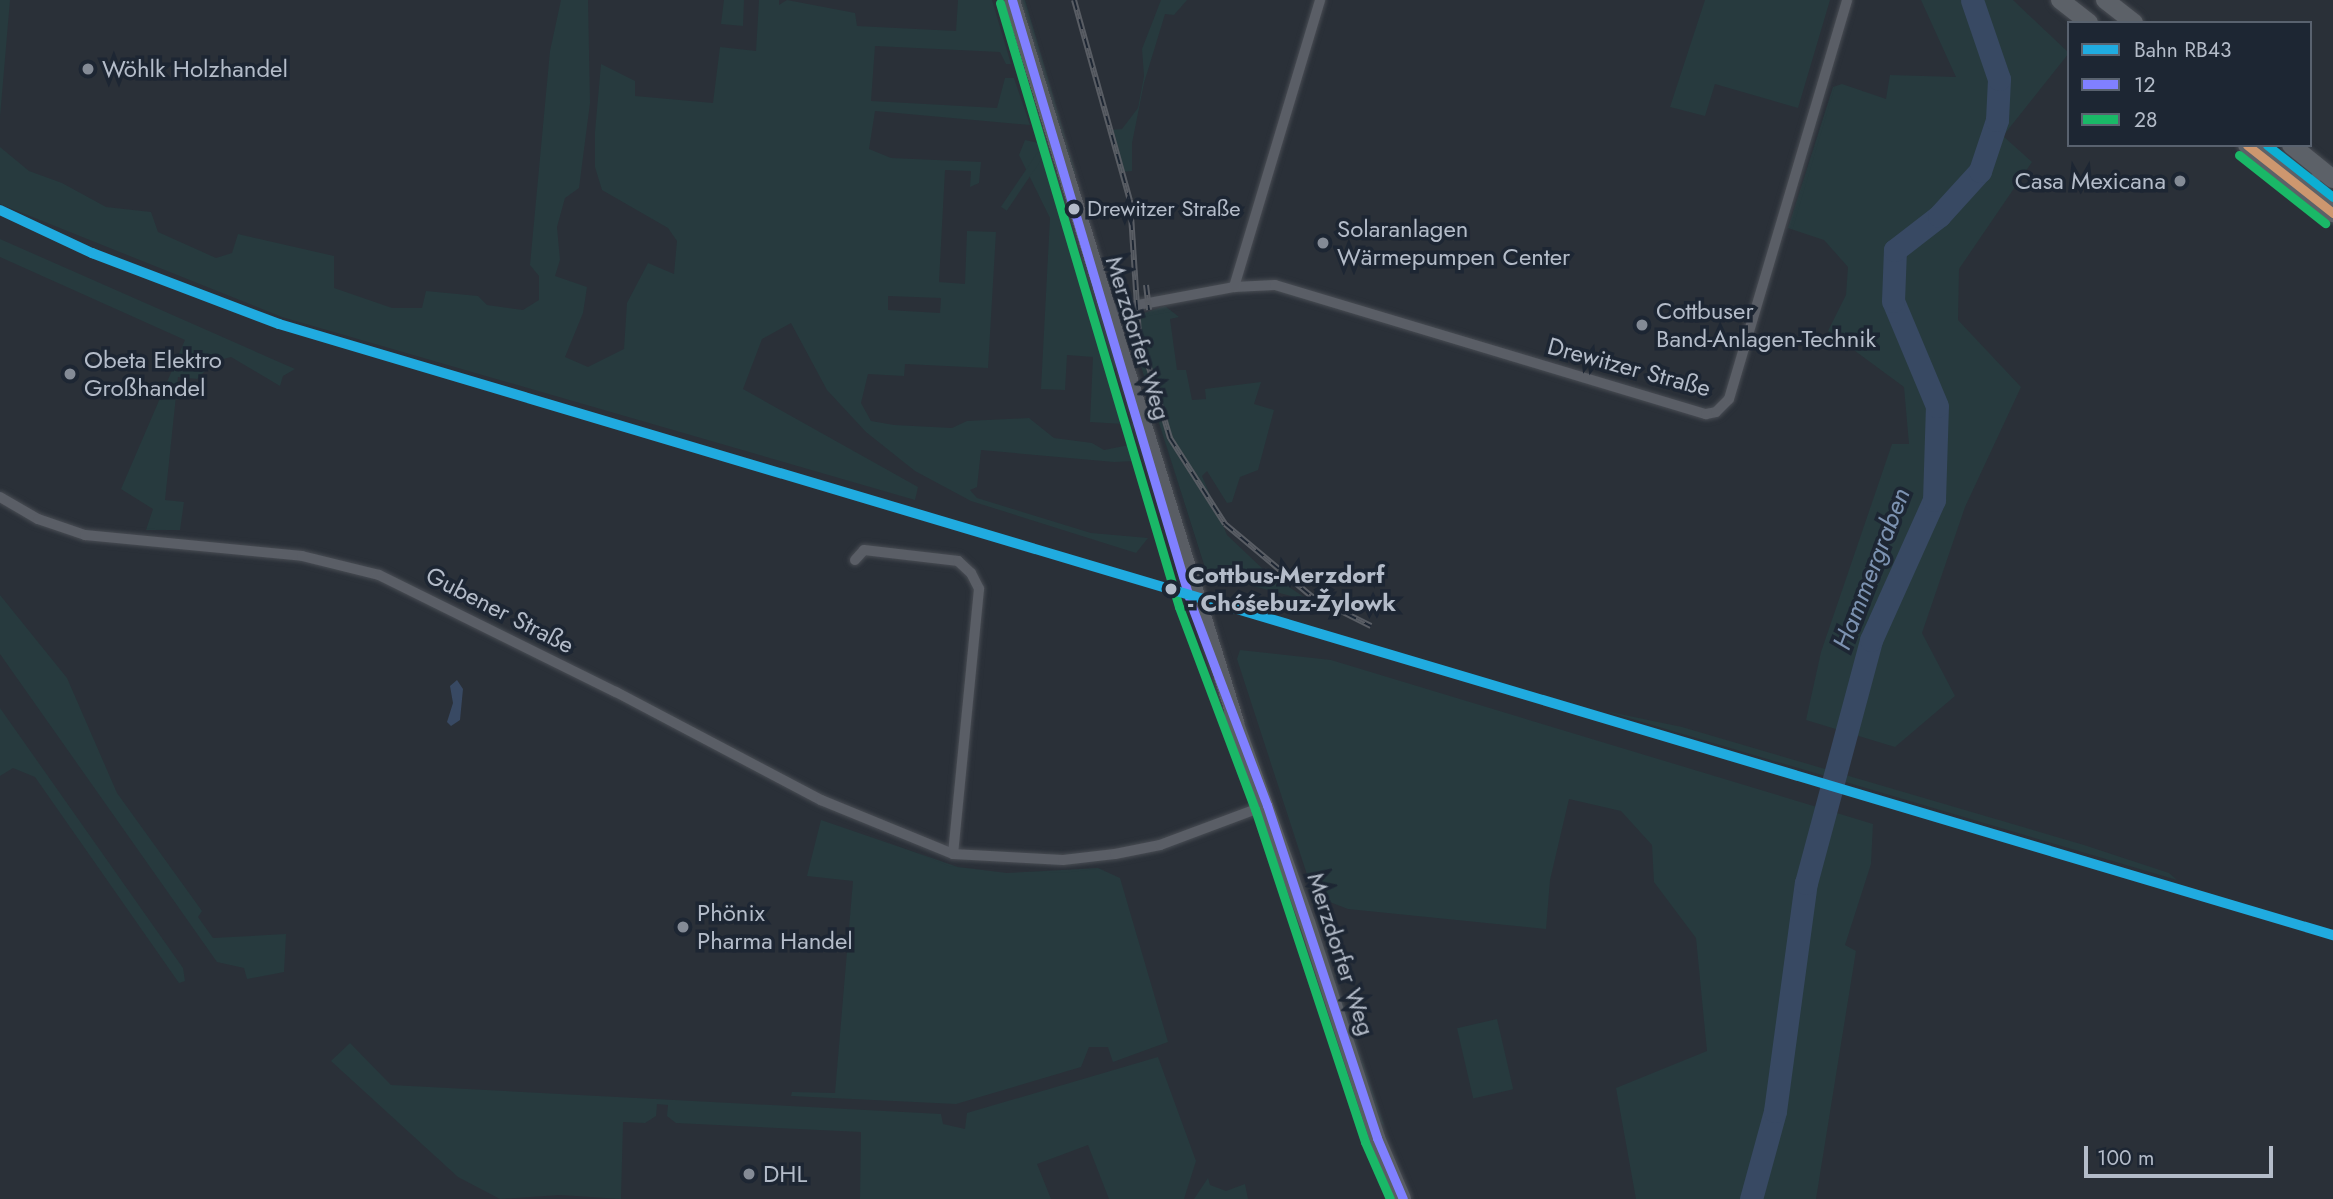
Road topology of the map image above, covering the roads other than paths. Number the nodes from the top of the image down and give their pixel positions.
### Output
1 (1012, 0) edge
2 (1320, 0) edge
3 (1847, 0) edge
4 (2060, 0) edge
5 (2105, 0) edge
6 (2087, 21) edge
7 (2131, 21) edge
8 (2250, 147) edge
9 (2293, 147) edge
10 (2327, 174) edge
11 (2306, 191) junction
12 (2333, 213) edge
13 (1234, 287) junction
14 (1106, 311) junction
15 (0, 497) edge
16 (855, 560) dead end
17 (1267, 805) junction
18 (953, 853) junction
19 (1403, 1199) edge

1 - 14 street, Merzdorfer Weg
2 - 13 street
3 - 13 street, Drewitzer Straße
4 - 6 main road
5 - 7 main road
8 - 11 main road
9 - 10 main road
10 - 11 street
11 - 12 main road
13 - 14 street, Drewitzer Straße
14 - 17 street, Merzdorfer Weg
15 - 18 street, Gubener Straße
16 - 18 street
17 - 18 street, Gubener Straße
17 - 19 street, Merzdorfer Weg

